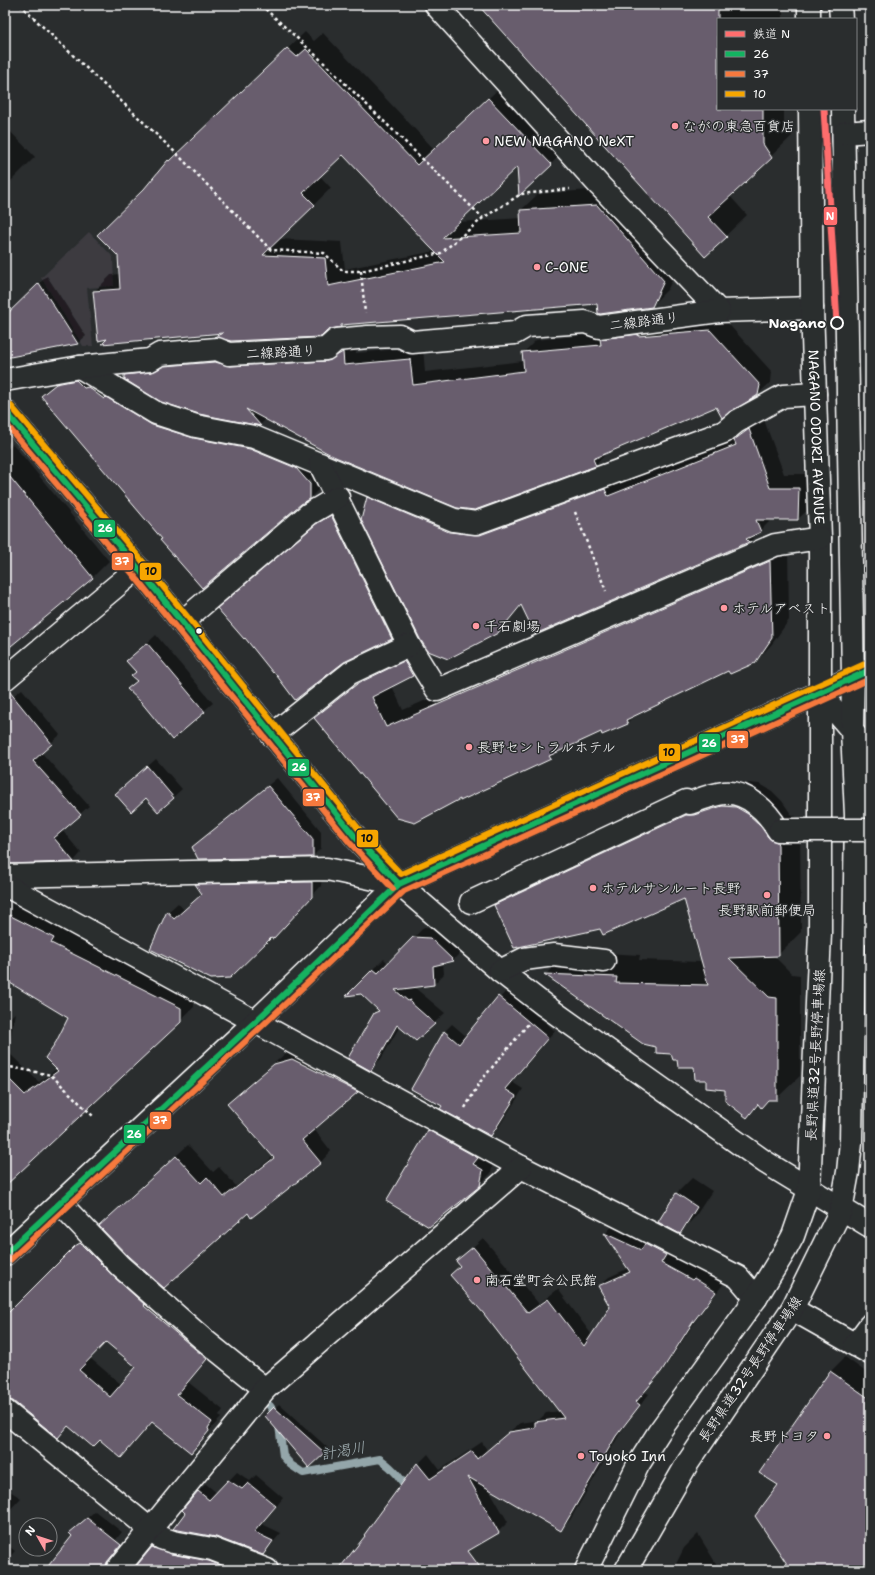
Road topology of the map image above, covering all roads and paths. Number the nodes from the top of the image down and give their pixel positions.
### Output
1 (20, 5) edge
2 (261, 5) edge
3 (436, 5) edge
4 (809, 5) edge
5 (840, 5) edge
6 (809, 18) edge
7 (841, 18) edge
8 (810, 110) edge
9 (843, 110) edge
10 (870, 131) edge
11 (844, 133) junction
12 (600, 186) junction
13 (483, 218) junction
14 (360, 271) junction
15 (812, 308) junction
16 (719, 311) junction
17 (368, 337) junction
18 (80, 367) junction
19 (5, 380) edge
20 (815, 394) junction
21 (5, 411) edge
22 (320, 464) junction
23 (566, 491) junction
24 (338, 497) junction
25 (820, 538) junction
26 (138, 568) junction
27 (820, 612) junction
28 (615, 614) junction
29 (182, 622) junction
30 (852, 639) junction
31 (409, 645) junction
32 (870, 656) edge
33 (861, 674) edge
34 (5, 679) edge
35 (820, 693) junction
36 (852, 730) junction
37 (272, 735) junction
38 (870, 752) edge
39 (870, 830) edge
40 (5, 876) edge
41 (399, 884) junction
42 (5, 885) edge
43 (471, 902) dead end
44 (863, 932) edge
45 (604, 961) dead end
46 (500, 971) junction
47 (544, 1005) junction
48 (256, 1021) junction
49 (5, 1066) edge
50 (94, 1116) dead end
51 (452, 1129) junction
52 (521, 1167) junction
53 (809, 1190) junction
54 (60, 1203) junction
55 (841, 1210) junction
56 (870, 1226) edge
57 (5, 1254) edge
58 (756, 1298) junction
59 (792, 1309) junction
60 (870, 1325) edge
61 (862, 1349) edge
62 (265, 1389) junction
63 (5, 1411) edge
64 (150, 1530) junction
65 (117, 1570) edge
66 (266, 1570) edge
67 (586, 1570) edge
68 (626, 1570) edge

1 - 14 path
2 - 13 path
3 - 12 street
4 - 6 street
5 - 7 street
8 - 15 street, NAGANO ODORI AVENUE
9 - 11 street
10 - 11 street
11 - 30 street
12 - 13 path
12 - 16 street
13 - 14 path
14 - 17 path
15 - 16 street, 二線路通り
15 - 20 street, NAGANO ODORI AVENUE
16 - 17 street, 二線路通り
17 - 18 street, 二線路通り
18 - 19 street, 二線路通り
18 - 22 street
20 - 23 street
20 - 25 street, NAGANO ODORI AVENUE
21 - 26 street
22 - 23 street
22 - 24 street
23 - 28 path
24 - 29 street
24 - 31 street
25 - 27 street, NAGANO ODORI AVENUE
25 - 28 street
26 - 29 street
26 - 34 street
27 - 30 street
27 - 35 street, NAGANO ODORI AVENUE
28 - 31 street
29 - 37 street
30 - 32 street
30 - 33 street
31 - 37 street
33 - 35 street
33 - 36 street, 長野県道32号長野停車場線
35 - 36 street
35 - 41 street
35 - 53 street, 長野県道32号長野停車場線
36 - 38 street
36 - 44 street, 長野県道32号長野停車場線
37 - 41 street
39 - 43 street, bridge
40 - 41 street
41 - 46 street
41 - 48 street
42 - 48 street
44 - 55 street, 長野県道32号長野停車場線
45 - 46 street
46 - 47 street
47 - 51 path
47 - 53 street
48 - 51 street
48 - 54 street
49 - 50 path
51 - 52 street
52 - 58 street
52 - 62 street
53 - 55 street
53 - 58 street, 長野県道32号長野停車場線
54 - 57 street
54 - 62 street
55 - 56 street
55 - 59 street, 長野県道32号長野停車場線
58 - 67 street, 長野県道32号長野停車場線
59 - 61 street
59 - 68 street, 長野県道32号長野停車場線
60 - 61 street
62 - 64 street
63 - 64 street
64 - 65 street
64 - 66 street

